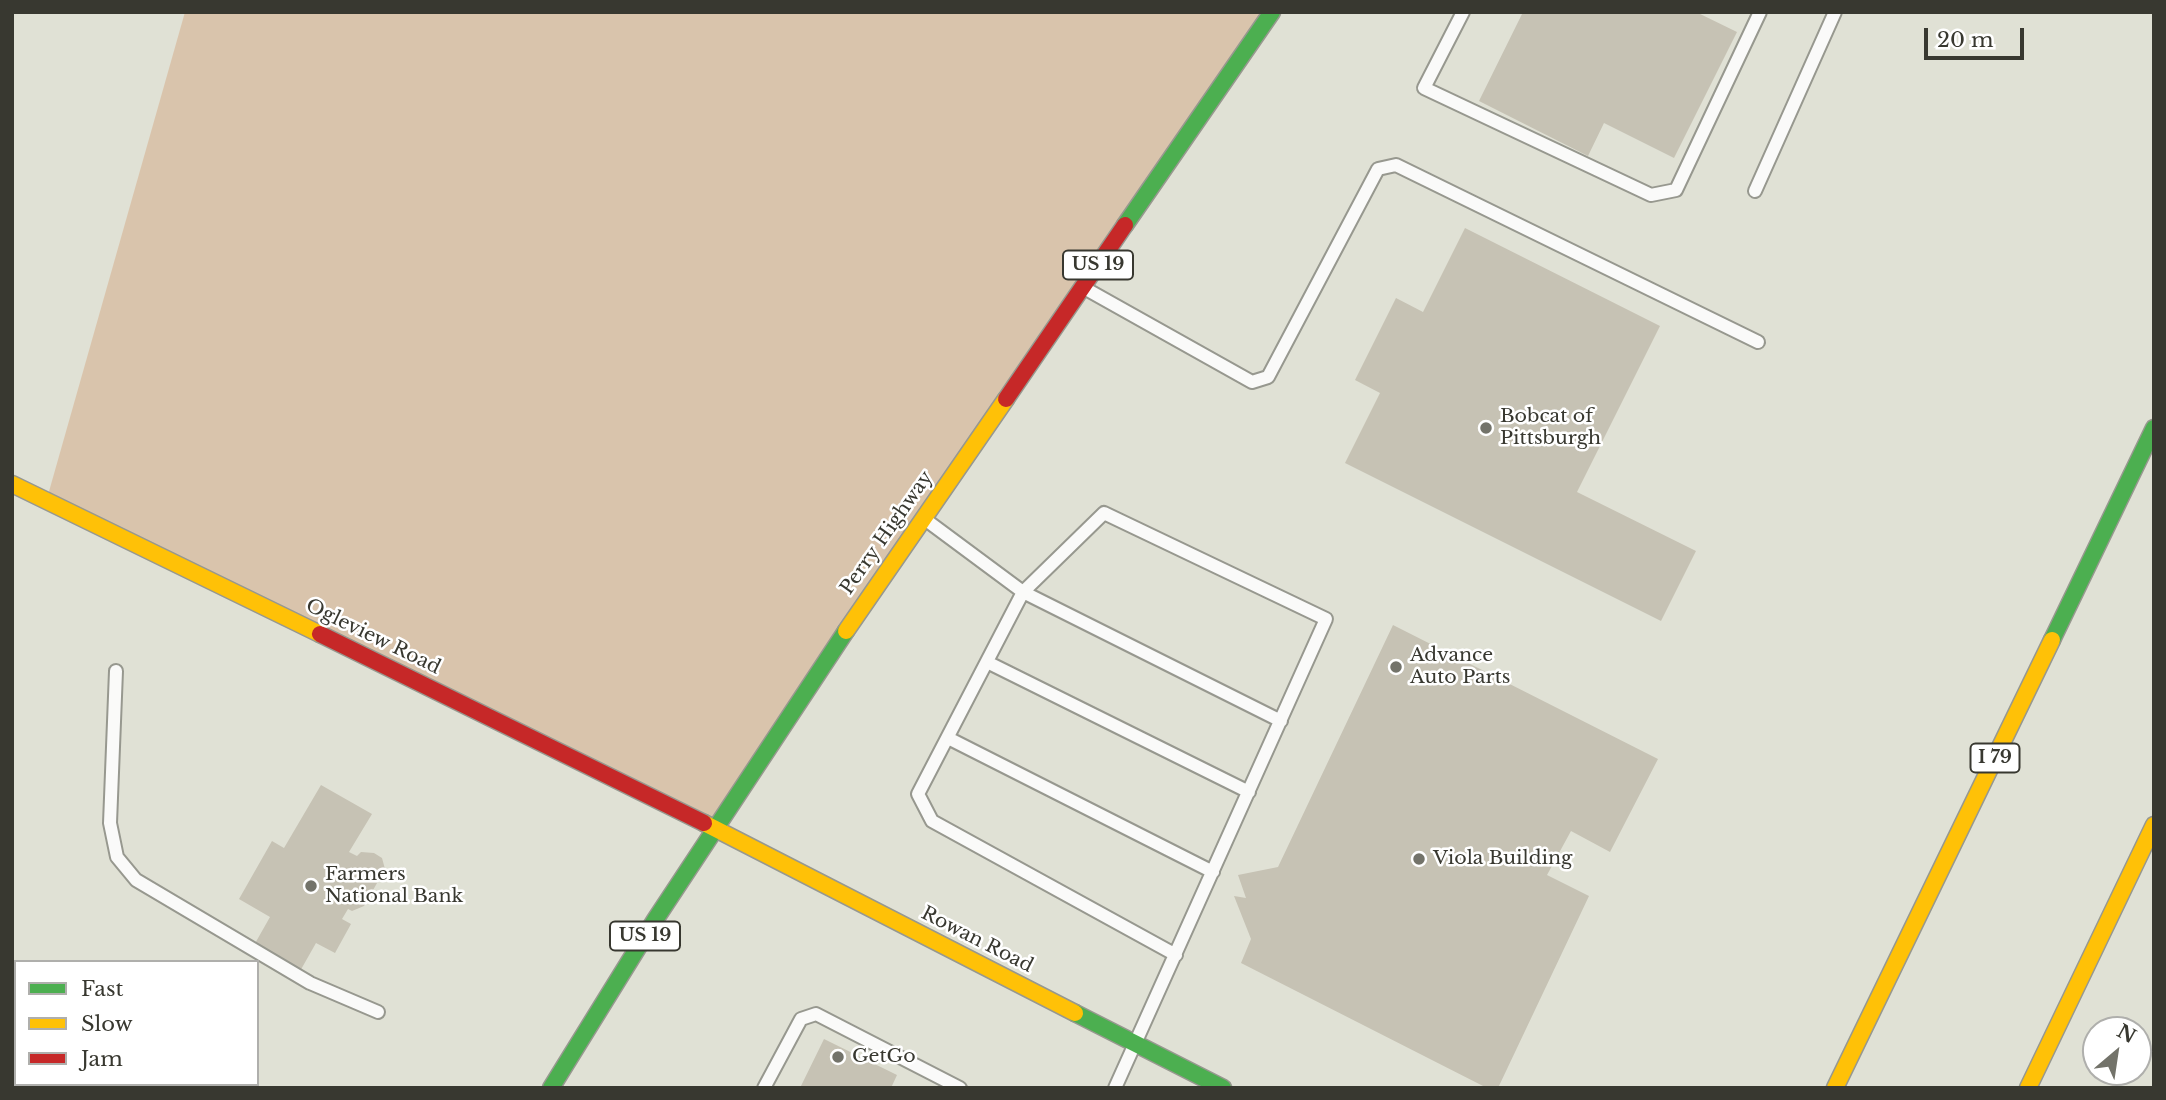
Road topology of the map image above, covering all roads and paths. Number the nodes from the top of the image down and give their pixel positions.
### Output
1 (1272, 12) edge
2 (1463, 12) edge
3 (1760, 12) edge
4 (1835, 12) edge
5 (1755, 191) dead end
6 (1083, 287) junction
7 (1758, 342) dead end
8 (2154, 428) edge
9 (12, 484) edge
10 (923, 518) junction
11 (1023, 592) junction
12 (987, 662) junction
13 (116, 671) dead end
14 (1280, 721) junction
15 (948, 738) junction
16 (1249, 792) junction
17 (2154, 825) edge
18 (714, 828) junction
19 (1213, 872) junction
20 (1176, 955) junction
21 (378, 1012) dead end
22 (1136, 1045) junction
23 (552, 1088) edge
24 (764, 1088) edge
25 (960, 1088) edge
26 (1115, 1088) edge
27 (1223, 1088) edge
28 (1835, 1088) edge
29 (2028, 1088) edge

1 - 6 main road, Perry Highway / US 19
2 - 3 lane
4 - 5 lane
6 - 7 lane
6 - 10 main road, Perry Highway / US 19
8 - 28 main road, I 79
9 - 18 main road, Ogleview Road
10 - 11 lane
10 - 18 main road, Perry Highway / US 19
11 - 12 lane
11 - 14 lane
11 - 14 lane
12 - 15 lane
12 - 16 lane
13 - 21 lane
14 - 16 lane
15 - 19 lane
15 - 20 lane
16 - 19 lane
17 - 29 main road
18 - 22 main road, Rowan Road
18 - 23 main road, Perry Highway / US 19
19 - 20 lane
20 - 22 lane
22 - 26 lane
22 - 27 main road, Rowan Road
24 - 25 lane

